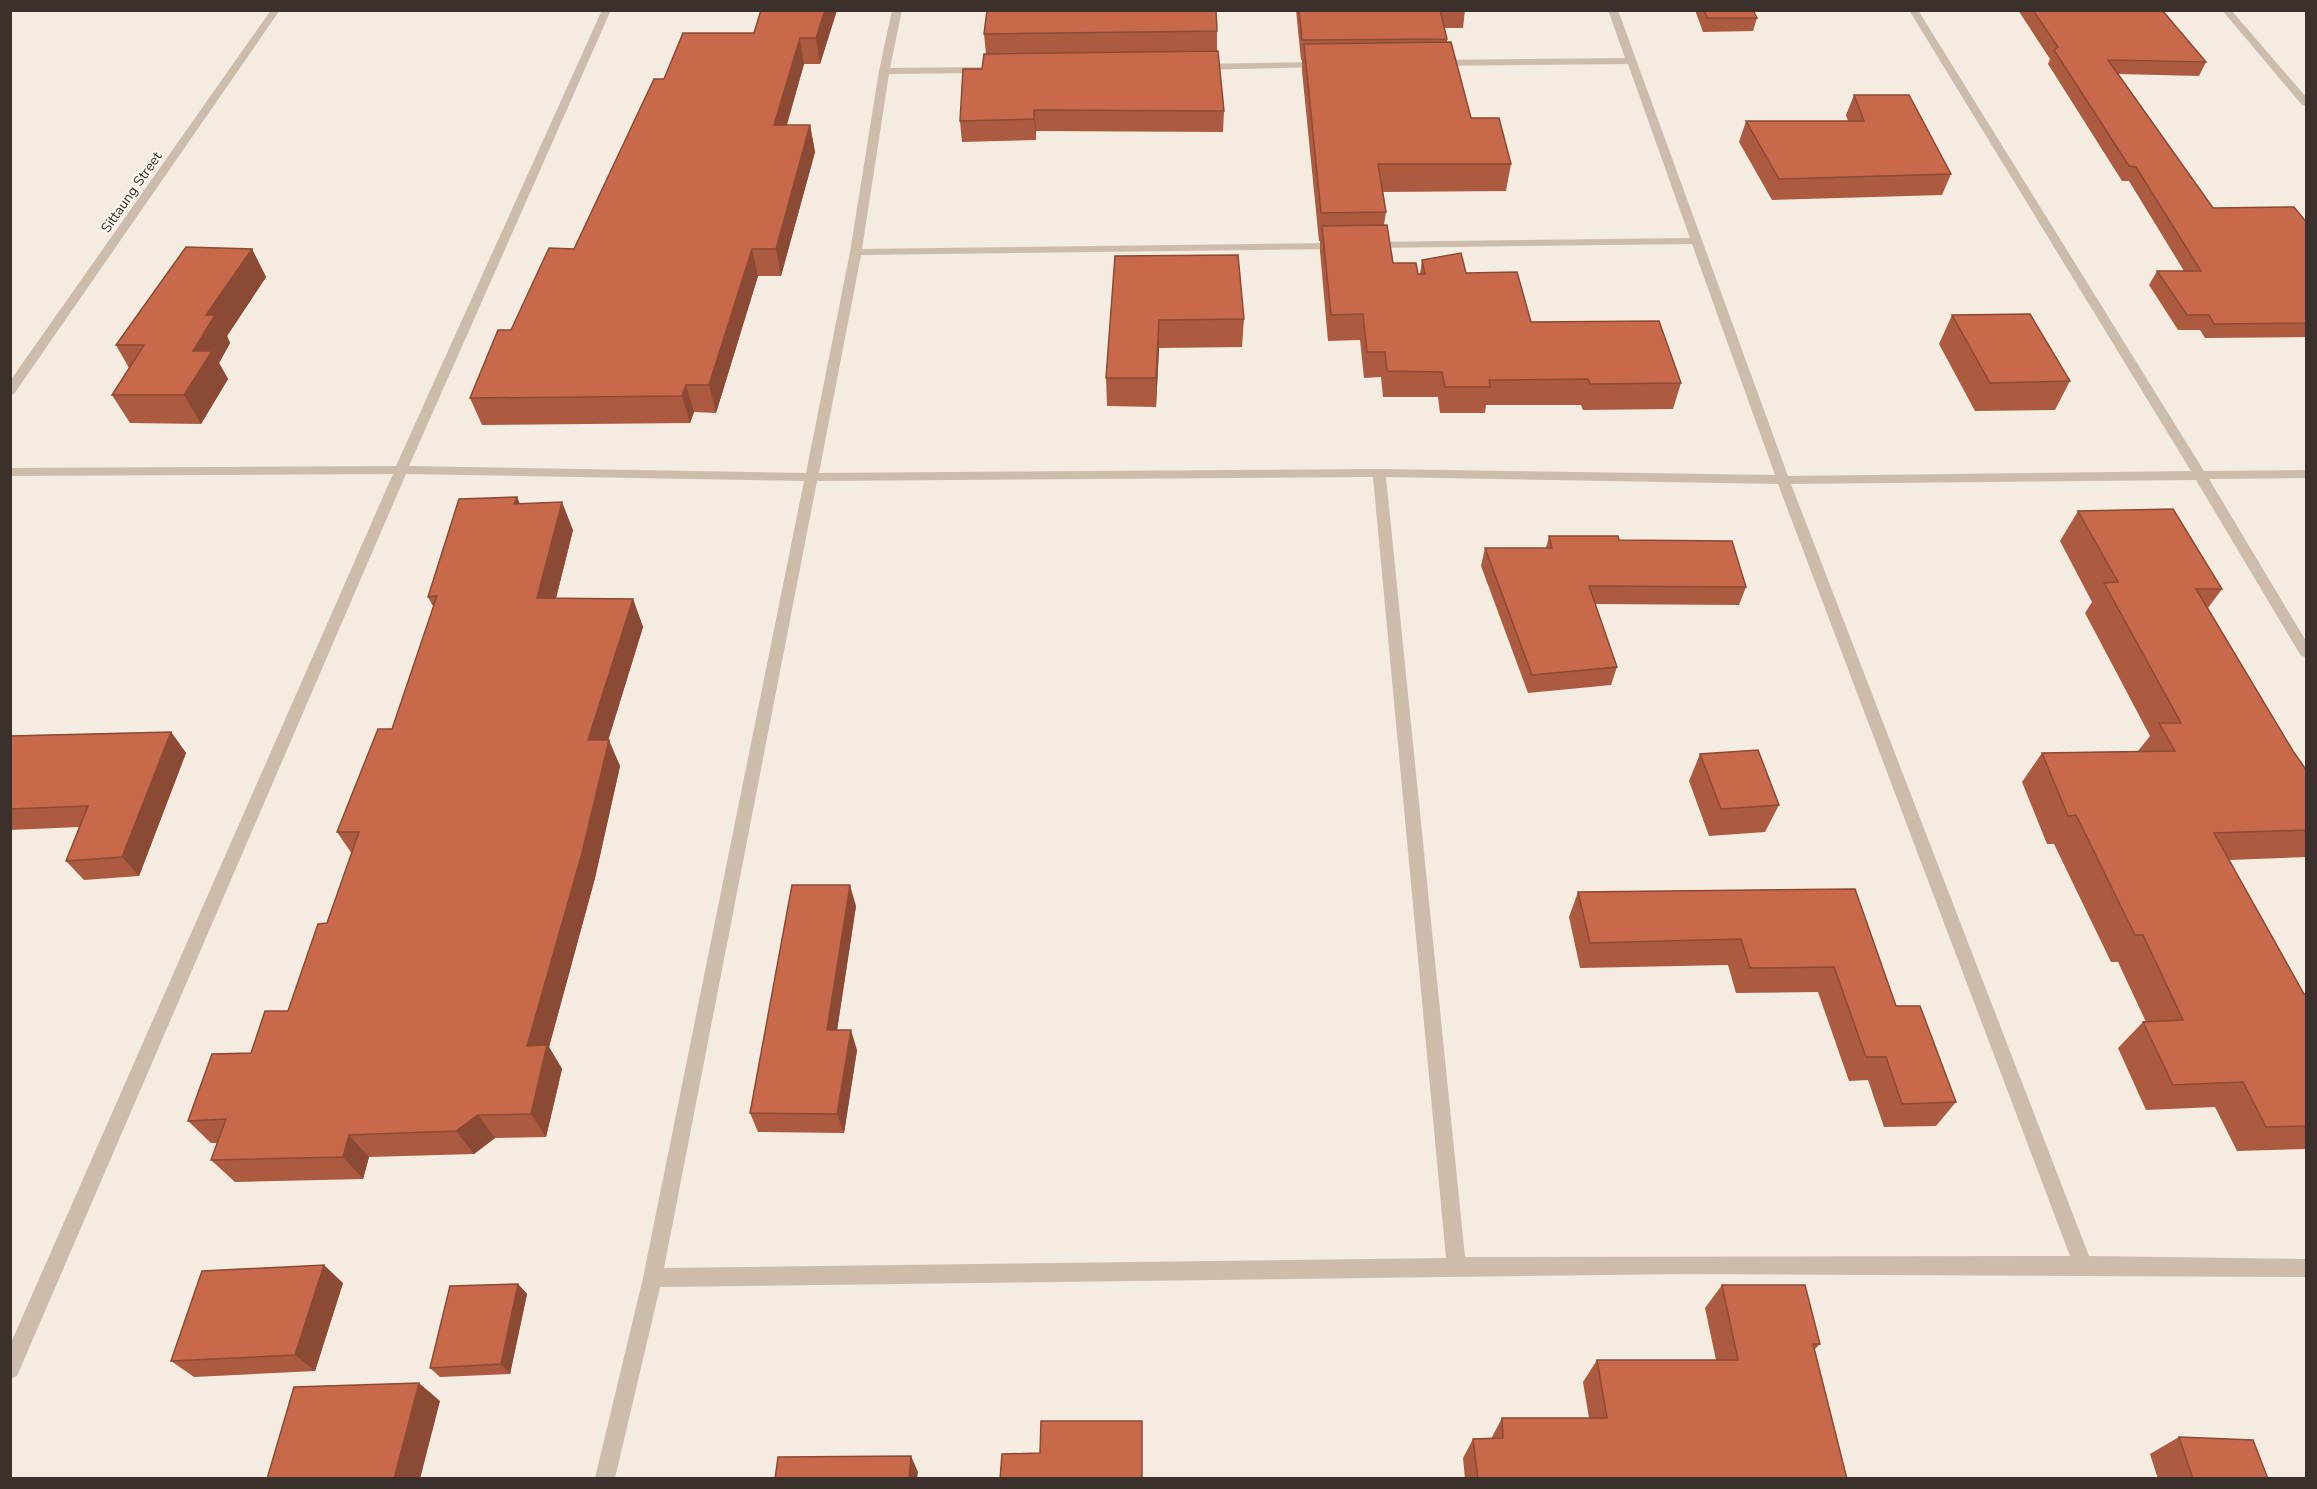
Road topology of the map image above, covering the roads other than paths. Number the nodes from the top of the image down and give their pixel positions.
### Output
1 (276, 10) edge
2 (608, 10) edge
3 (897, 10) edge
4 (1613, 10) edge
5 (1913, 10) edge
6 (2226, 10) edge
7 (1630, 61) junction
8 (1429, 64) edge
9 (1334, 65) edge
10 (1192, 67) edge
11 (991, 70) edge
12 (884, 71) junction
13 (2307, 103) edge
14 (1697, 241) junction
15 (856, 252) junction
16 (10, 391) edge
17 (401, 470) junction
18 (10, 472) edge
19 (1379, 473) junction
20 (2307, 474) edge
21 (2200, 475) junction
22 (812, 477) junction
23 (1783, 480) junction
24 (2307, 652) edge
25 (2082, 1264) junction
26 (1456, 1267) junction
27 (2307, 1268) edge
28 (653, 1278) junction
29 (10, 1369) edge
30 (604, 1479) edge

1 - 16 street, Sittaung Street
2 - 17 street
3 - 12 street
4 - 7 street
5 - 21 street
6 - 13 street
7 - 8 street
7 - 14 street
9 - 10 street
11 - 12 street
12 - 15 street
14 - 15 street
14 - 23 street
15 - 22 street
17 - 18 street
17 - 22 street
17 - 29 street
19 - 22 street
19 - 23 street
19 - 26 street
20 - 21 street
21 - 23 street
21 - 24 street
22 - 28 street
23 - 25 street
25 - 26 street
25 - 27 street
26 - 28 street
28 - 30 street

